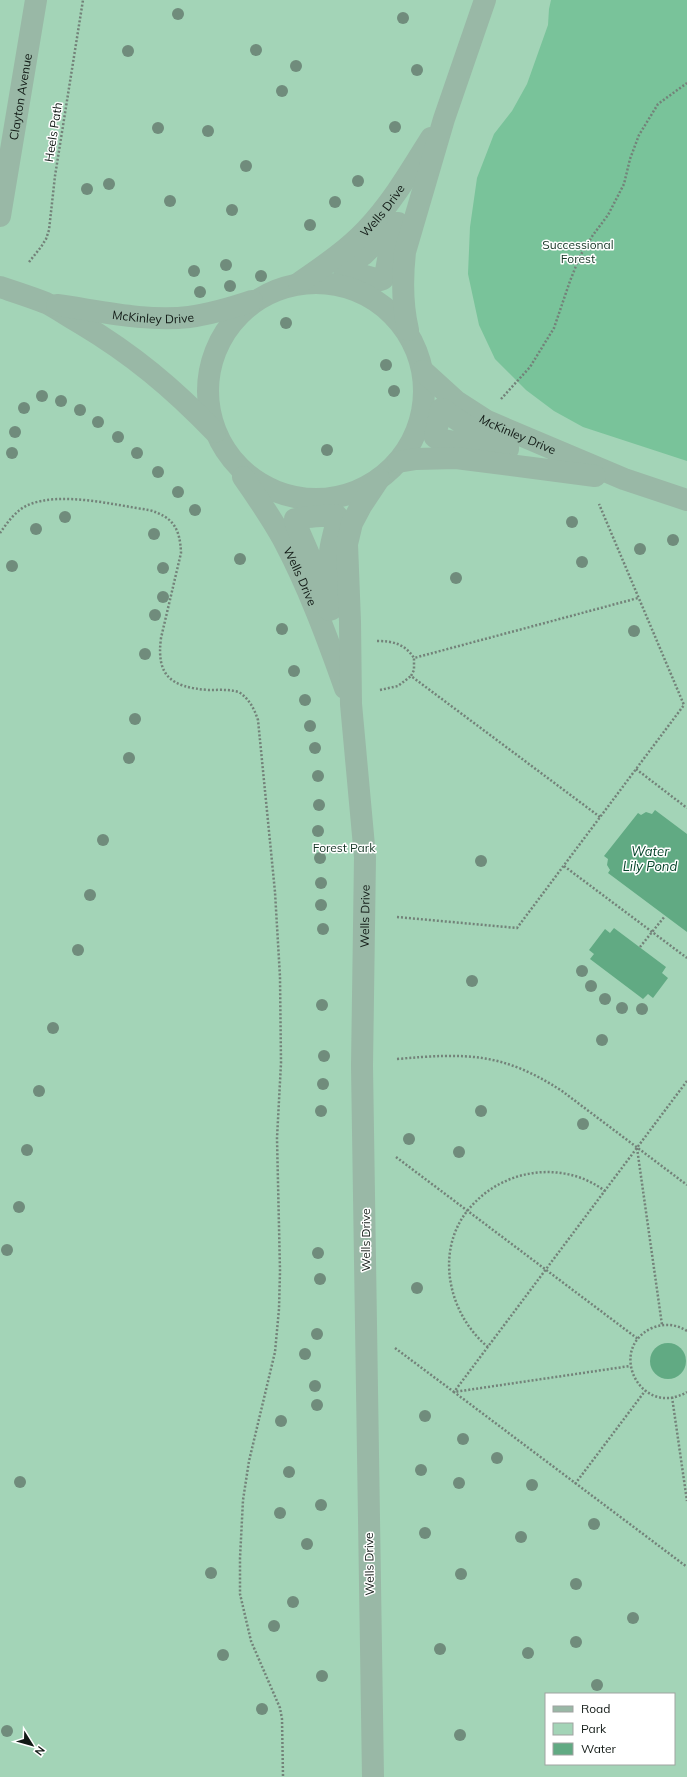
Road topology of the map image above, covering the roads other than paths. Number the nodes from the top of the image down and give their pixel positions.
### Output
1 (36, 0) edge
2 (485, 0) edge
3 (444, 119) junction
4 (0, 216) edge
5 (299, 284) junction
6 (0, 286) edge
7 (259, 299) junction
8 (46, 304) junction
9 (408, 333) junction
10 (424, 371) junction
11 (216, 432) junction
12 (230, 458) junction
13 (398, 462) junction
14 (379, 479) junction
15 (624, 479) junction
16 (687, 500) edge
17 (351, 704) junction
18 (373, 1777) edge

1 - 4 street, Clayton Avenue
2 - 3 street, Wells Drive
3 - 5 street, Wells Drive
3 - 9 street, Wells Drive
5 - 7 street
5 - 9 street
6 - 8 street, McKinley Drive
7 - 8 street, McKinley Drive
7 - 11 street
8 - 11 street, McKinley Drive
9 - 10 street
10 - 13 street
10 - 15 street, McKinley Drive
11 - 12 street
12 - 14 street
12 - 17 street, Wells Drive
13 - 14 street
13 - 15 street, McKinley Drive
14 - 17 street, Wells Drive
15 - 16 street, McKinley Drive
17 - 18 street, Wells Drive

